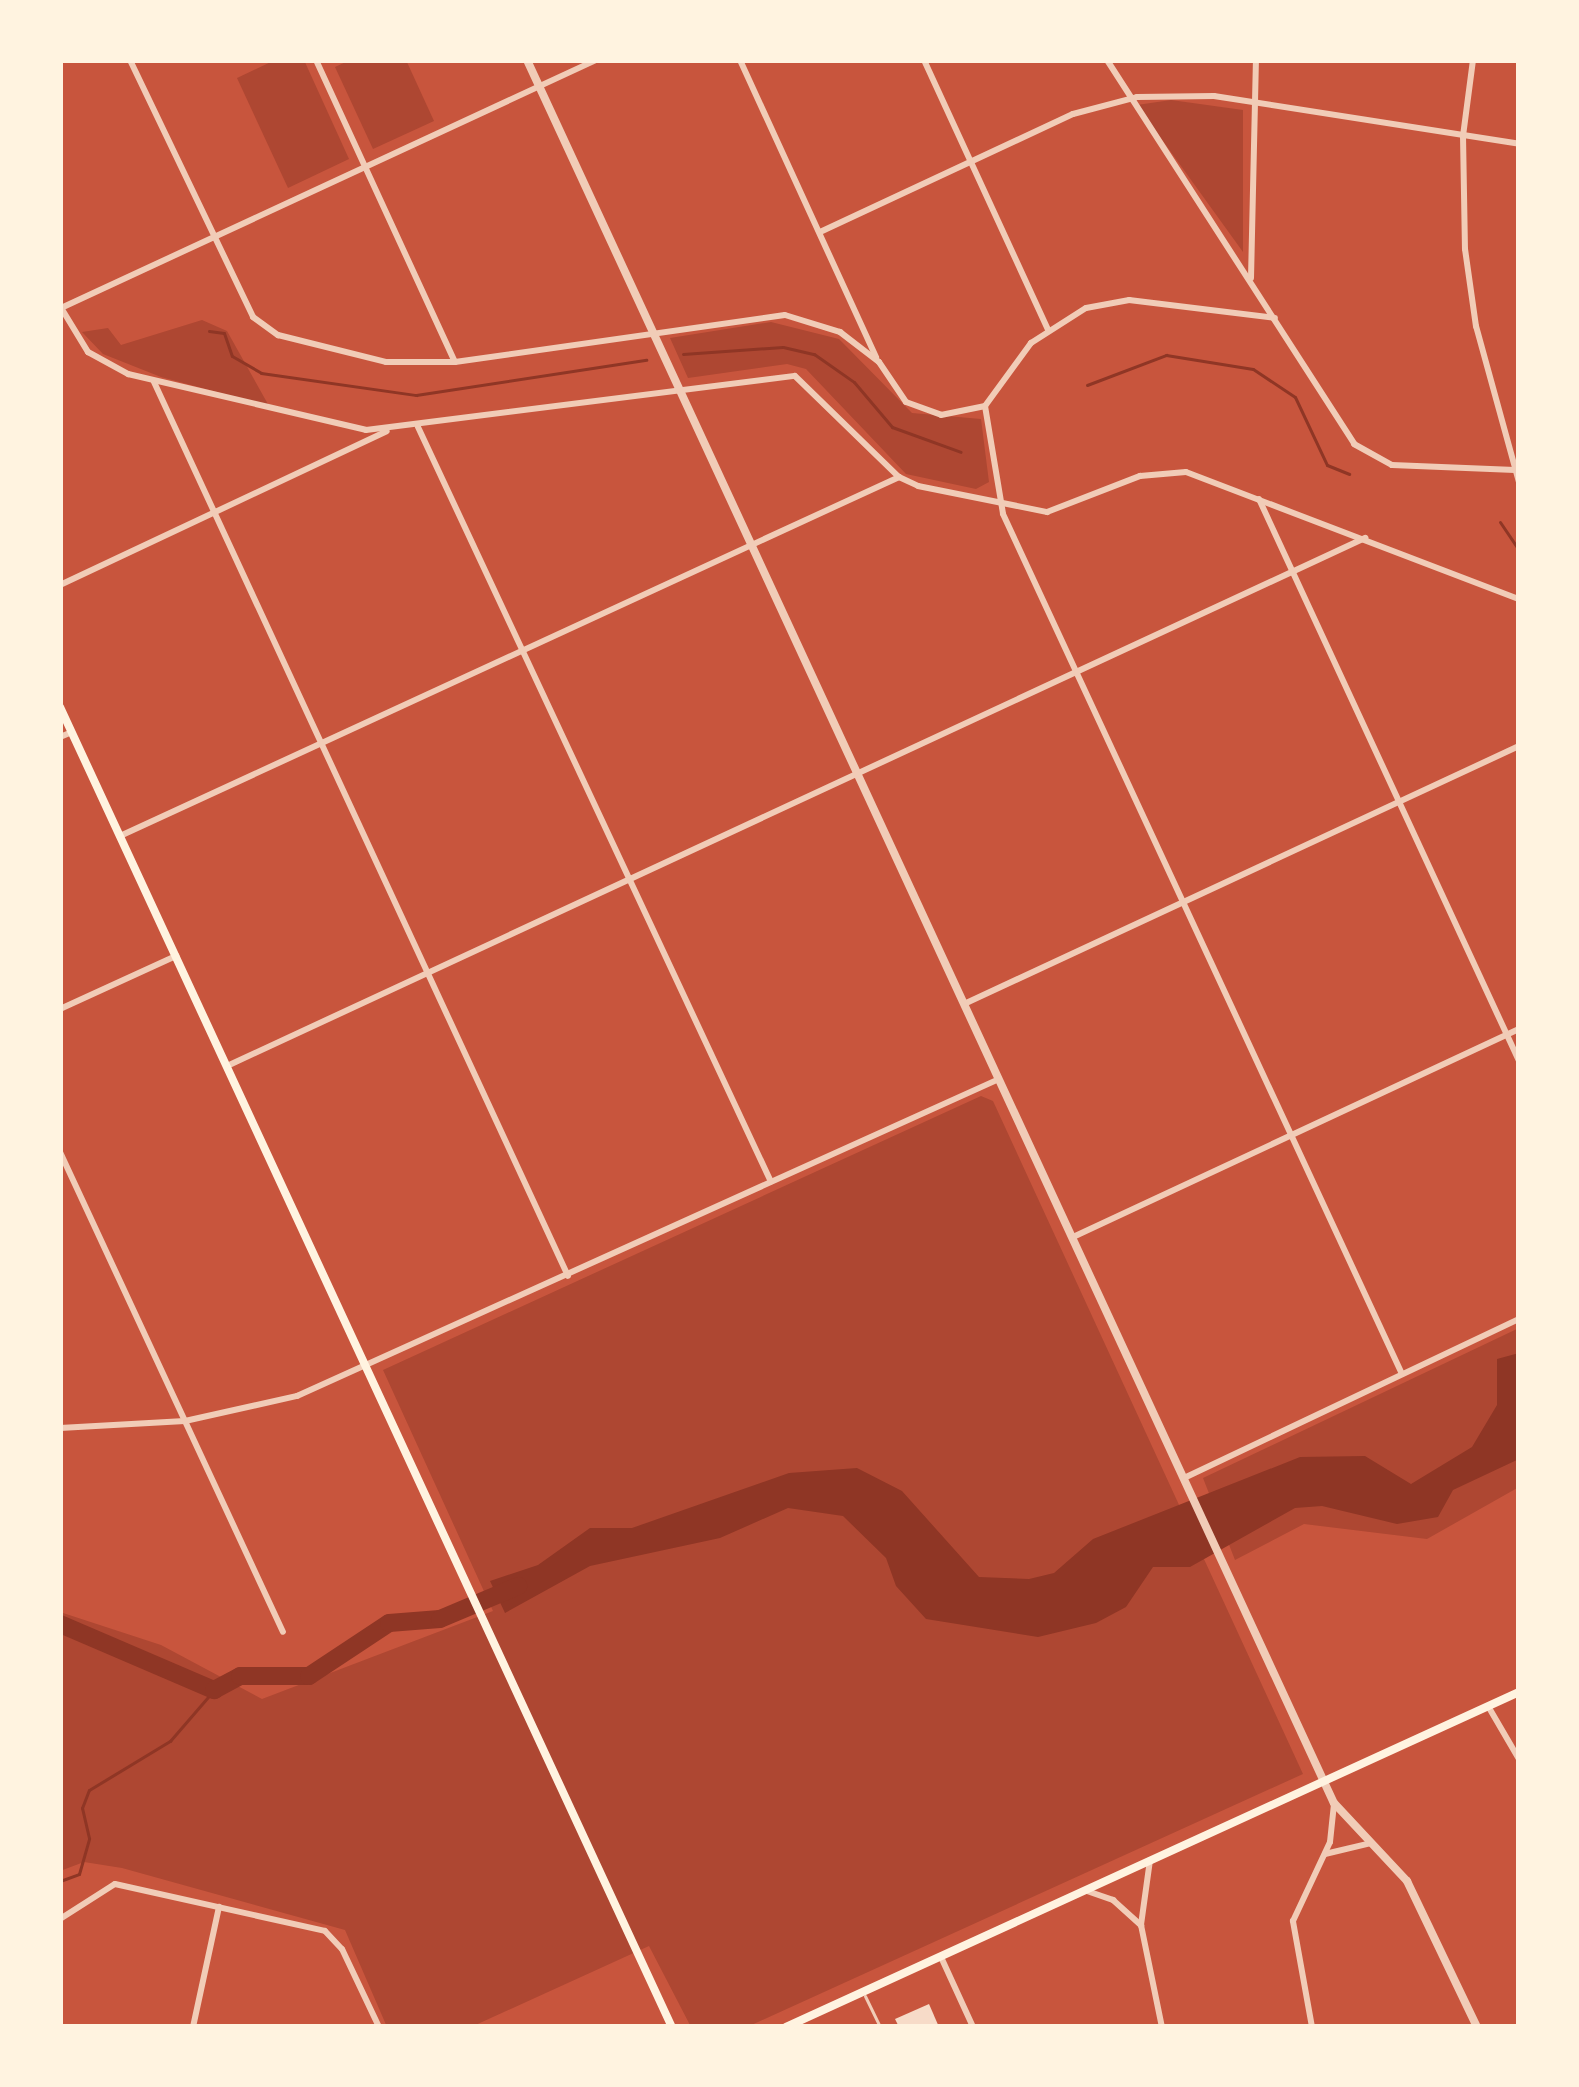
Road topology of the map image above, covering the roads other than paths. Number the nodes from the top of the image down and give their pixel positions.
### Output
1 (130, 60) edge
2 (316, 60) edge
3 (527, 60) edge
4 (596, 60) edge
5 (740, 60) edge
6 (924, 60) edge
7 (1107, 60) edge
8 (1256, 60) edge
9 (1473, 60) edge
10 (539, 86) junction
11 (1125, 98) junction
12 (1252, 101) junction
13 (1463, 136) junction
14 (1519, 144) edge
15 (970, 161) junction
16 (365, 166) junction
17 (820, 232) junction
18 (214, 238) junction
19 (1251, 279) junction
20 (60, 308) edge
21 (1276, 318) junction
22 (1048, 329) junction
23 (653, 332) junction
24 (455, 362) junction
25 (879, 362) junction
26 (154, 382) junction
27 (678, 387) junction
28 (985, 406) junction
29 (418, 427) junction
30 (391, 430) junction
31 (1515, 470) junction
32 (899, 477) junction
33 (1519, 482) edge
34 (1257, 496) junction
35 (999, 503) junction
36 (215, 513) junction
37 (1364, 538) junction
38 (752, 544) junction
39 (1293, 572) junction
40 (60, 585) edge
41 (1519, 599) edge
42 (524, 648) junction
43 (1076, 673) junction
44 (60, 706) edge
45 (72, 732) junction
46 (60, 737) edge
47 (321, 742) junction
48 (1519, 746) edge
49 (858, 774) junction
50 (1399, 802) junction
51 (120, 836) junction
52 (632, 880) junction
53 (1183, 902) junction
54 (176, 956) junction
55 (427, 973) junction
56 (964, 1004) junction
57 (60, 1009) edge
58 (1519, 1029) edge
59 (1507, 1035) junction
60 (1519, 1060) edge
61 (227, 1066) junction
62 (999, 1079) junction
63 (1291, 1136) junction
64 (60, 1152) edge
65 (771, 1182) junction
66 (1073, 1237) junction
67 (568, 1276) junction
68 (1519, 1319) edge
69 (367, 1366) junction
70 (1402, 1374) junction
71 (185, 1421) junction
72 (60, 1429) edge
73 (1184, 1478) junction
74 (283, 1632) dead end
75 (1519, 1692) edge
76 (1488, 1706) junction
77 (1519, 1759) edge
78 (1324, 1780) junction
79 (1334, 1803) junction
80 (1372, 1844) junction
81 (1322, 1855) junction
82 (1150, 1860) junction
83 (1084, 1890) junction
84 (219, 1907) junction
85 (60, 1919) edge
86 (1141, 1925) junction
87 (941, 1957) junction
88 (863, 1993) junction
89 (193, 2027) edge
90 (379, 2027) edge
91 (672, 2027) edge
92 (786, 2027) edge
93 (880, 2027) edge
94 (974, 2027) edge
95 (1162, 2027) edge
96 (1312, 2027) edge
97 (1478, 2027) edge

1 - 18 street
2 - 16 street
3 - 10 street
4 - 10 street
5 - 17 street
6 - 15 street
7 - 11 street
8 - 12 street
9 - 13 street
10 - 16 street
10 - 23 street
11 - 12 street
11 - 15 street
11 - 19 street
12 - 13 street
12 - 19 street
13 - 14 street
13 - 31 street
15 - 17 street
15 - 22 street
16 - 18 street
16 - 24 street
17 - 25 street
18 - 20 street
18 - 24 street
19 - 21 street
20 - 26 street
21 - 22 street
21 - 31 street
22 - 28 street
23 - 24 street
23 - 25 street
23 - 27 street
25 - 28 street
26 - 30 street
26 - 36 street
27 - 29 street
27 - 32 street
27 - 38 street
28 - 35 street
29 - 30 street
29 - 42 street
30 - 36 street
31 - 33 street
32 - 35 street
32 - 38 street
34 - 35 street
34 - 37 street
34 - 39 street
35 - 43 street
36 - 40 street
36 - 47 street
37 - 39 street
37 - 41 street
38 - 42 street
38 - 49 street
39 - 43 street
39 - 50 street
42 - 47 street
42 - 52 street
43 - 49 street
43 - 53 street
44 - 45 main road
45 - 46 street
45 - 51 main road
47 - 51 street
47 - 55 street
48 - 50 street
49 - 52 street
49 - 56 street
50 - 53 street
50 - 59 street
51 - 54 main road
52 - 55 street
52 - 65 street
53 - 56 street
53 - 63 street
54 - 57 street
54 - 61 main road
55 - 61 street
55 - 67 street
56 - 62 street
58 - 59 street
59 - 60 street
59 - 63 street
61 - 69 main road
62 - 65 street
62 - 66 street
63 - 66 street
63 - 70 street
64 - 71 street
65 - 67 street
66 - 73 street
67 - 69 street
68 - 70 street
69 - 71 street
69 - 91 main road
70 - 73 street
71 - 72 street
71 - 74 street
73 - 78 street
75 - 76 main road
76 - 77 street
76 - 78 main road
78 - 79 street
78 - 82 main road
79 - 80 street
79 - 81 street
80 - 81 street
80 - 97 street
81 - 96 street
82 - 83 main road
82 - 86 street
83 - 86 street
83 - 87 main road
84 - 85 street
84 - 89 street
84 - 90 street
86 - 95 street
87 - 88 main road
87 - 94 street
88 - 92 main road
88 - 93 lane

